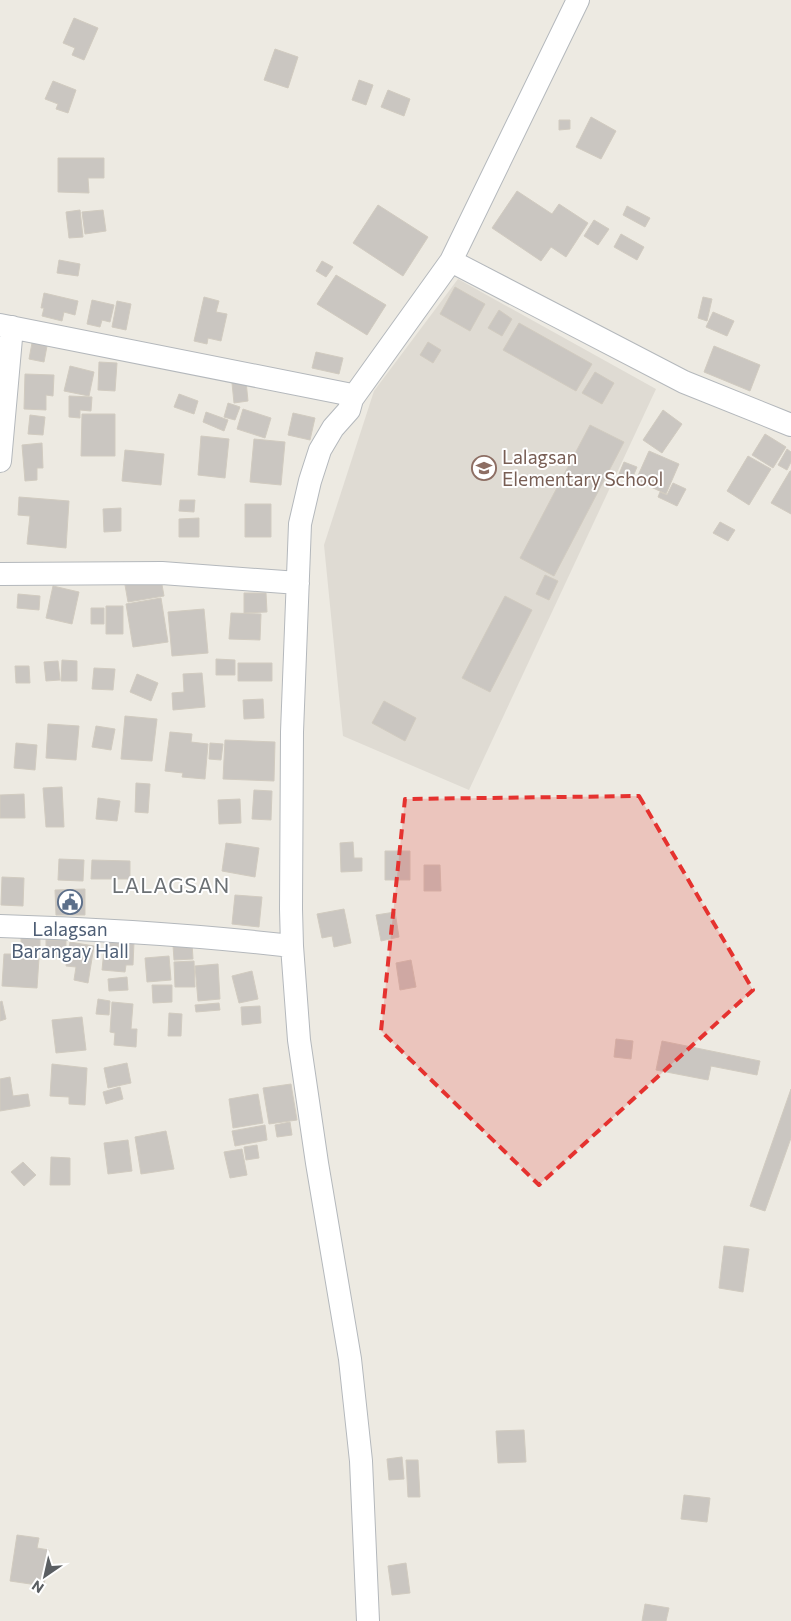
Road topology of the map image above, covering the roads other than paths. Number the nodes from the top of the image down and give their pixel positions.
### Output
1 (578, 0) edge
2 (451, 261) junction
3 (6, 326) edge
4 (352, 399) junction
5 (791, 425) edge
6 (0, 461) edge
7 (0, 574) edge
8 (298, 583) junction
9 (0, 926) edge
10 (292, 946) junction
11 (368, 1621) edge

1 - 2 street
2 - 4 street
2 - 5 street
3 - 4 street
3 - 6 street
4 - 8 street
7 - 8 street
8 - 10 street
9 - 10 street
10 - 11 street

